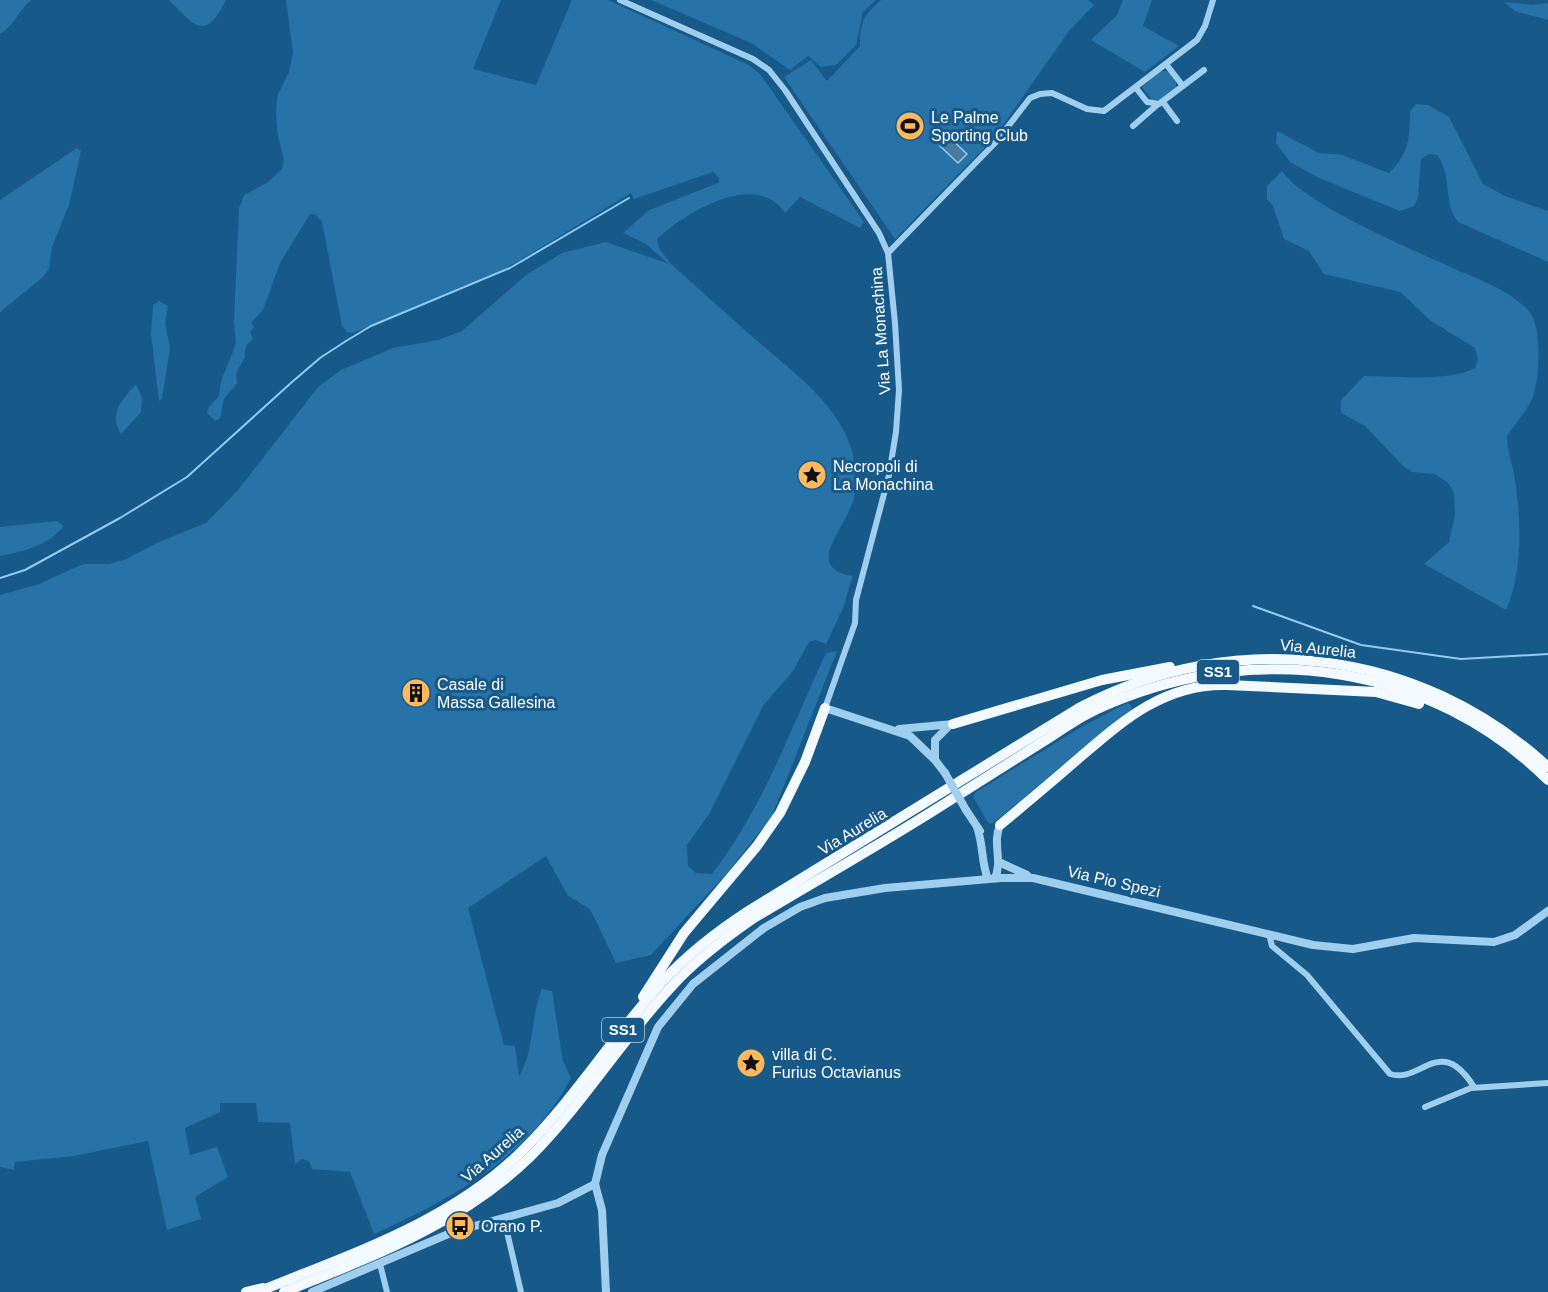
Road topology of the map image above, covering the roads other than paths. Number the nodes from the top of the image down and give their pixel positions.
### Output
1 (620, 0) edge
2 (1213, 0) edge
3 (1166, 64) junction
4 (1204, 70) dead end
5 (1183, 86) junction
6 (1136, 88) junction
7 (1160, 104) junction
8 (1177, 121) dead end
9 (1133, 126) dead end
10 (888, 254) junction
11 (1212, 664) junction
12 (825, 708) junction
13 (1467, 717) junction
14 (953, 724) junction
15 (890, 728) junction
16 (935, 760) junction
17 (1548, 767) edge
18 (1548, 780) edge
19 (1000, 825) junction
20 (977, 827) junction
21 (997, 857) junction
22 (983, 862) junction
23 (992, 878) junction
24 (1033, 878) junction
25 (966, 881) junction
26 (1548, 911) edge
27 (1269, 934) junction
28 (624, 1029) junction
29 (1548, 1083) edge
30 (1474, 1088) junction
31 (1425, 1107) dead end
32 (595, 1184) junction
33 (504, 1219) junction
34 (380, 1264) junction
35 (272, 1286) junction
36 (246, 1292) edge
37 (258, 1292) edge
38 (284, 1292) edge
39 (312, 1292) edge
40 (387, 1292) edge
41 (521, 1292) edge
42 (606, 1292) edge

1 - 10 street, Via La Monachina
2 - 3 street
3 - 5 street
3 - 6 street
4 - 5 street
5 - 7 street
6 - 7 street
6 - 10 street
7 - 8 street
7 - 9 street
10 - 12 street, Via La Monachina
11 - 14 highway
11 - 17 highway, Via Aurelia / SS1
11 - 28 highway, Via Aurelia / SS1
12 - 15 street
12 - 28 highway
13 - 18 highway, Via Aurelia / SS1
13 - 19 highway
13 - 38 highway, Via Aurelia / SS1
14 - 15 street
14 - 16 street
15 - 16 street
16 - 20 street, bridge
19 - 20 street
19 - 21 street
20 - 21 street
20 - 22 street
21 - 23 street
21 - 24 street
22 - 23 street
22 - 25 street
23 - 24 street, Via Pio Spezi
23 - 25 street, Via Pio Spezi
24 - 27 street, Via Pio Spezi
25 - 32 street, Via Pio Spezi
26 - 27 street, Via Pio Spezi
27 - 30 street
28 - 35 highway, Via Aurelia / SS1
29 - 30 street
30 - 31 street
32 - 33 street
32 - 42 street
33 - 34 street
33 - 41 street
34 - 39 street
34 - 40 street
35 - 36 highway
35 - 37 highway, Via Aurelia / SS1

